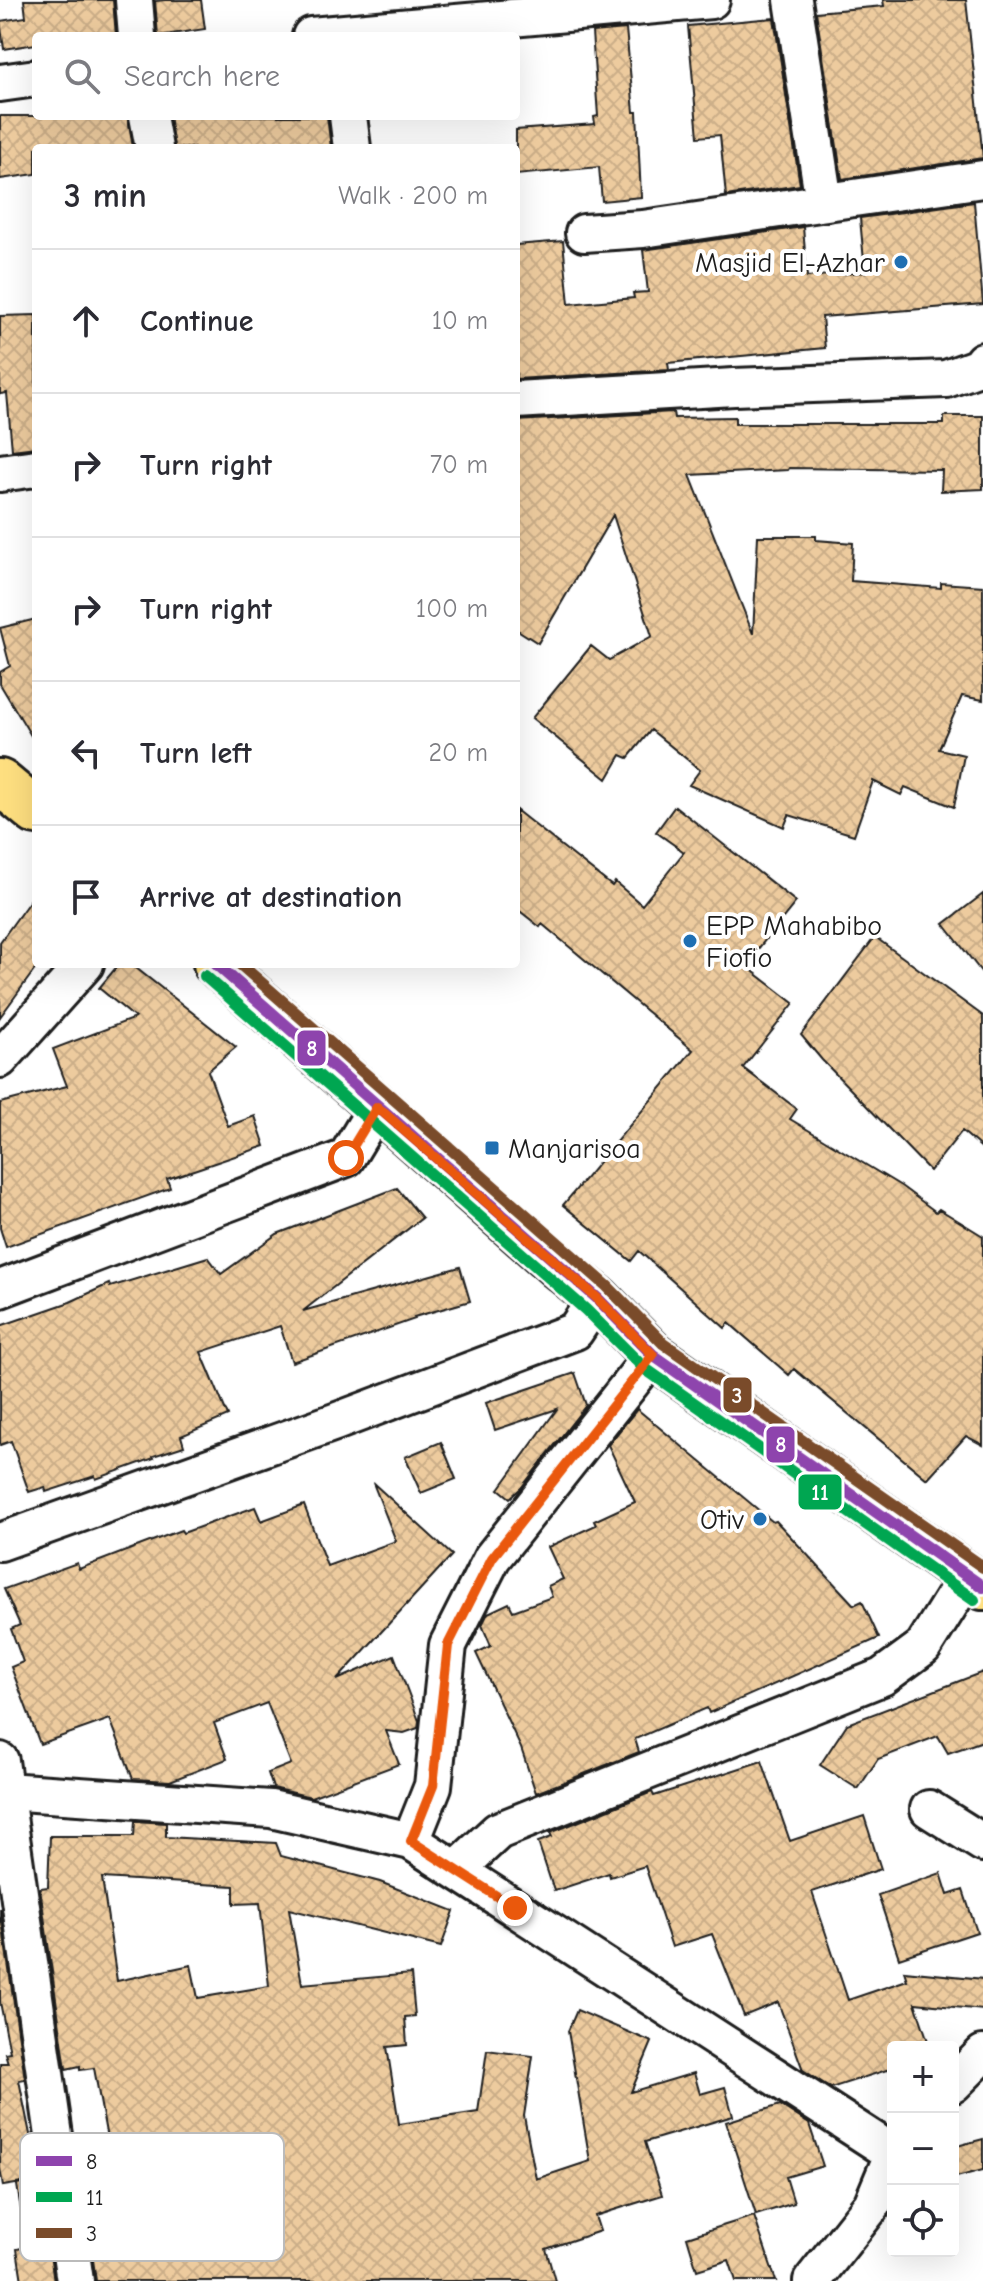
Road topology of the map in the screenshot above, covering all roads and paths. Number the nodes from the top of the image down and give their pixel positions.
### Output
1 (134, 0) edge
2 (711, 0) edge
3 (793, 0) edge
4 (330, 26) edge
5 (137, 32) edge
6 (32, 79) edge
7 (0, 83) edge
8 (149, 120) edge
9 (348, 120) edge
10 (153, 144) edge
11 (352, 144) edge
12 (983, 179) edge
13 (824, 202) junction
14 (584, 233) dead end
15 (983, 361) edge
16 (520, 400) edge
17 (32, 469) edge
18 (0, 473) edge
19 (0, 782) edge
20 (32, 809) edge
21 (81, 968) edge
22 (221, 968) edge
23 (0, 1059) edge
24 (377, 1107) junction
25 (0, 1289) edge
26 (597, 1298) junction
27 (653, 1355) junction
28 (0, 1542) edge
29 (975, 1582) edge
30 (3, 1776) edge
31 (929, 1809) dead end
32 (411, 1841) junction
33 (983, 1843) edge
34 (456, 1870) junction
35 (983, 2054) edge
36 (959, 2078) edge
37 (54, 2133) edge
38 (887, 2150) edge
39 (887, 2169) edge
40 (72, 2261) edge
41 (75, 2281) edge
42 (812, 2281) edge

1 - 5 street
2 - 4 street
3 - 13 street
6 - 7 street
8 - 10 street
9 - 11 street
12 - 13 street
13 - 14 street
15 - 16 street
17 - 18 street
19 - 20 main road
21 - 23 street
22 - 24 main road
24 - 25 street
24 - 26 main road
26 - 27 main road
26 - 28 street
27 - 29 main road
27 - 32 street
29 - 34 street
30 - 32 street
30 - 37 street
31 - 33 street
32 - 34 street
34 - 38 street
35 - 36 street
39 - 42 street
40 - 41 street

